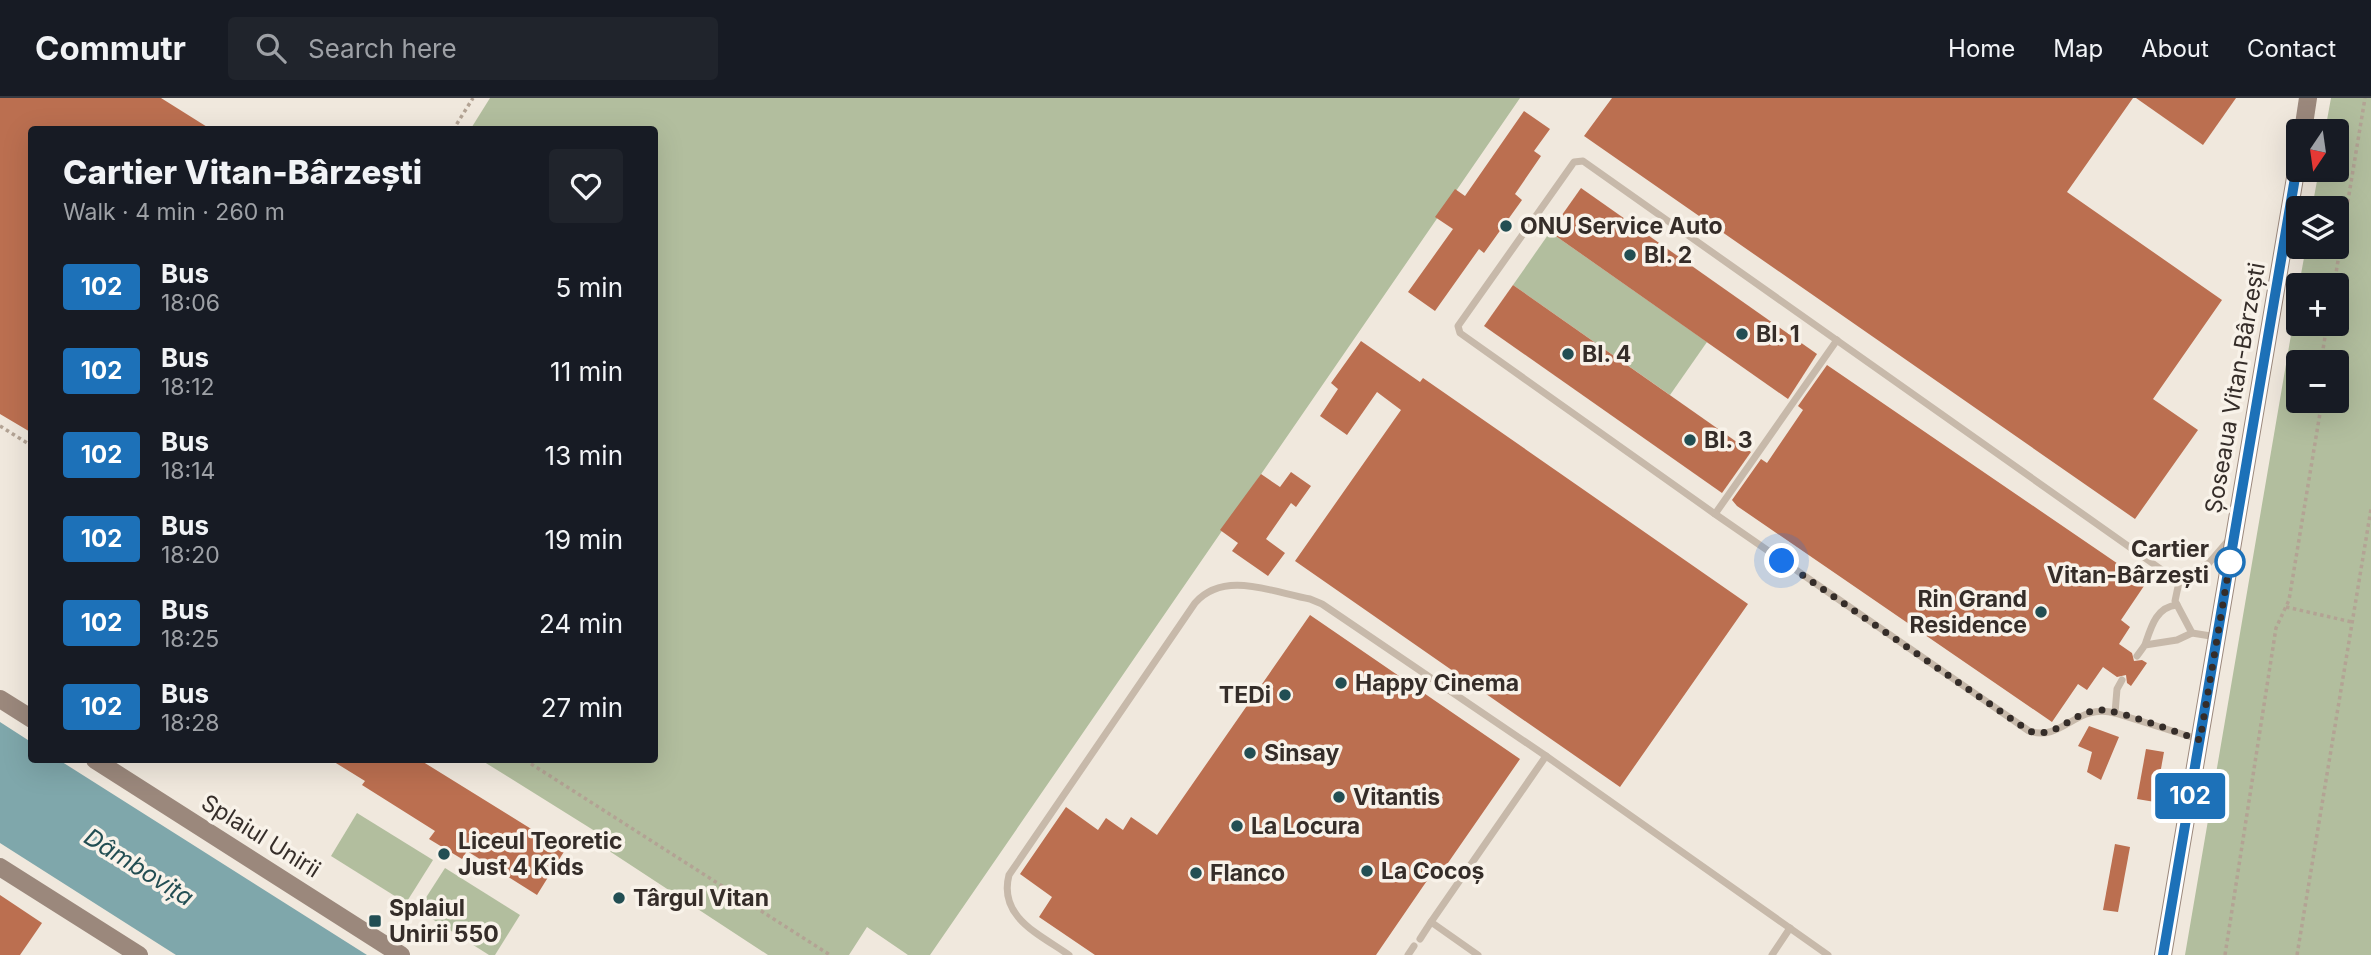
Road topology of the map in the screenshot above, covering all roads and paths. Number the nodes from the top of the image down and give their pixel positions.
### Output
1 (473, 98) edge
2 (2308, 98) edge
3 (2365, 98) edge
4 (2304, 119) edge
5 (456, 126) edge
6 (2294, 182) edge
7 (2336, 273) edge
8 (1837, 340) junction
9 (2320, 413) edge
10 (0, 426) edge
11 (28, 444) edge
12 (2371, 509) edge
13 (1715, 514) junction
14 (2236, 530) junction
15 (2179, 582) junction
16 (2177, 605) junction
17 (2286, 607) junction
18 (2352, 622) junction
19 (2192, 633) junction
20 (2217, 637) junction
21 (2145, 645) junction
22 (2137, 656) dead end
23 (2122, 680) dead end
24 (0, 699) edge
25 (2115, 713) junction
26 (28, 716) edge
27 (2200, 740) junction
28 (1546, 756) junction
29 (99, 763) edge
30 (531, 763) edge
31 (0, 867) edge
32 (1431, 922) junction
33 (1790, 928) junction
34 (1419, 939) dead end
35 (1414, 946) dead end
36 (139, 955) edge
37 (401, 955) edge
38 (830, 955) edge
39 (1069, 955) edge
40 (1408, 955) edge
41 (1478, 955) edge
42 (1772, 955) edge
43 (1828, 955) edge
44 (2163, 955) edge
45 (2225, 955) edge
46 (2297, 955) edge

1 - 5 path
2 - 4 main road
3 - 7 path
6 - 14 main road, Șoseaua Vitan-Bârzești
8 - 13 lane
8 - 13 lane
8 - 15 lane
9 - 17 path
10 - 11 path
12 - 18 path
13 - 25 lane
14 - 15 lane
14 - 20 main road, Șoseaua Vitan-Bârzești
15 - 16 lane
16 - 19 lane
16 - 21 lane
17 - 18 path
17 - 45 path
18 - 46 path
19 - 20 lane
19 - 21 lane
20 - 27 main road, Șoseaua Vitan-Bârzești
21 - 22 lane
23 - 25 lane
24 - 26 main road
25 - 27 lane
27 - 44 main road, Șoseaua Vitan-Bârzești
28 - 32 lane
28 - 33 lane
28 - 39 lane
29 - 37 main road, Splaiul Unirii
30 - 38 path
31 - 36 main road
32 - 34 lane
32 - 41 lane
33 - 42 lane
33 - 43 lane
35 - 40 lane

